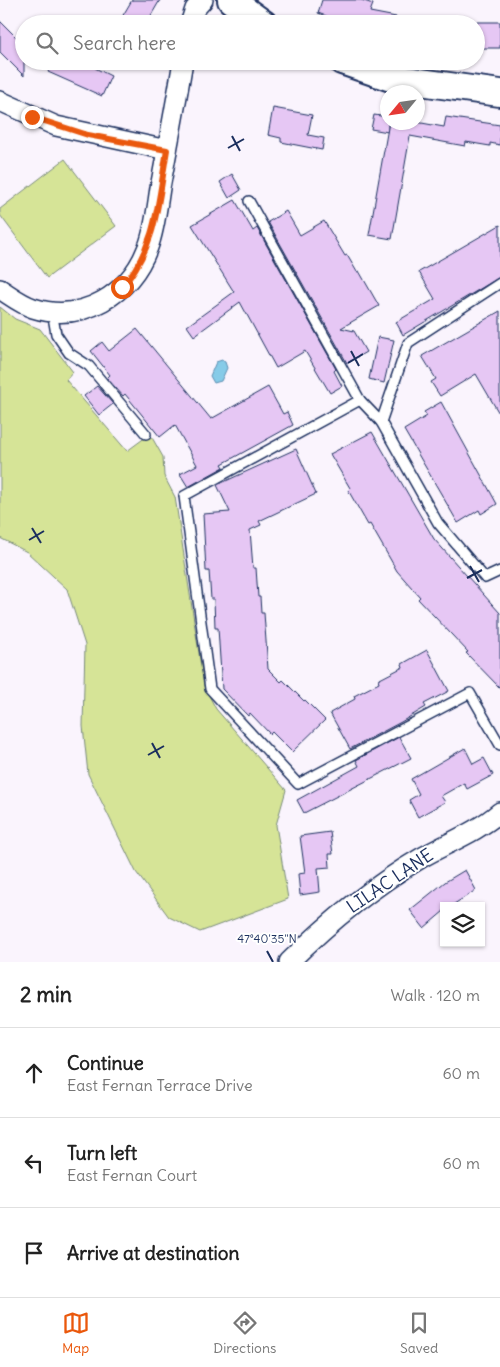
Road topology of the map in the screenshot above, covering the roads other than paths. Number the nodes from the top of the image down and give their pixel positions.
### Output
1 (203, 0) edge
2 (232, 0) edge
3 (193, 15) edge
4 (252, 15) edge
5 (181, 70) edge
6 (368, 70) edge
7 (500, 93) edge
8 (0, 101) edge
9 (167, 150) junction
10 (249, 201) dead end
11 (500, 283) edge
12 (0, 289) edge
13 (52, 312) junction
14 (360, 400) junction
15 (381, 422) junction
16 (146, 434) dead end
17 (500, 571) edge
18 (500, 745) edge
19 (500, 812) edge
20 (289, 962) edge

1 - 3 street
2 - 4 street
5 - 9 street
6 - 7 street
8 - 9 street
9 - 13 street
10 - 14 lane
11 - 15 lane
12 - 13 street
13 - 16 lane
14 - 15 lane
14 - 18 lane
15 - 17 lane
19 - 20 street, LILAC LANE

